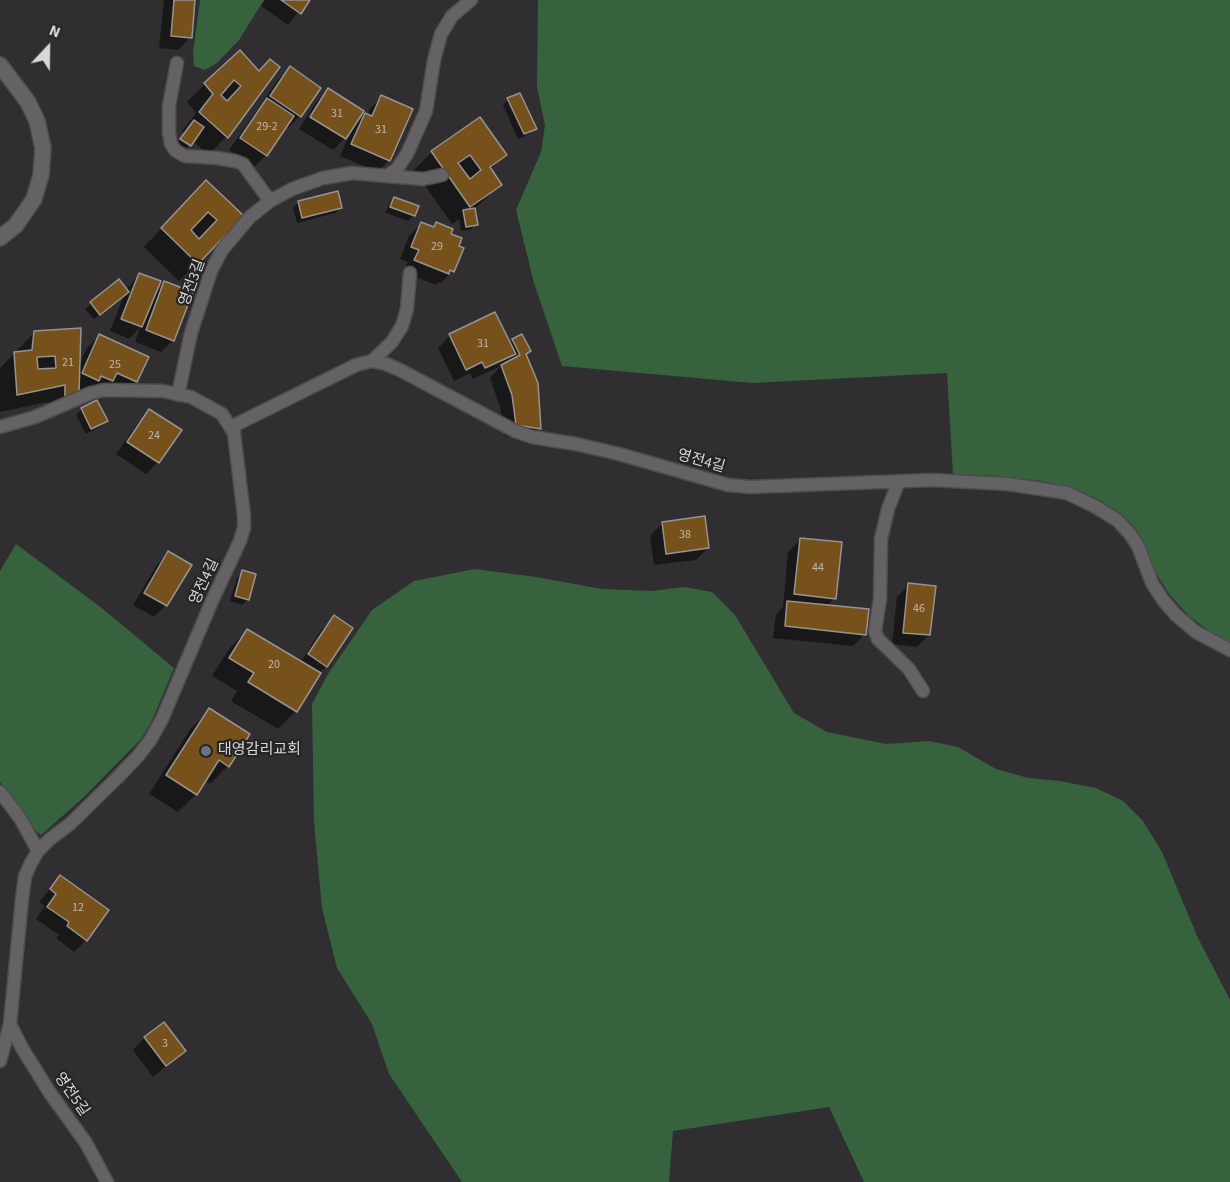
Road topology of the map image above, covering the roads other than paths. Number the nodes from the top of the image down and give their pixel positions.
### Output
1 (471, 0) edge
2 (177, 63) dead end
3 (0, 65) edge
4 (442, 175) dead end
5 (387, 176) junction
6 (270, 201) junction
7 (0, 238) edge
8 (410, 273) dead end
9 (372, 361) junction
10 (178, 395) junction
11 (0, 427) edge
12 (231, 427) junction
13 (899, 481) junction
14 (1230, 650) edge
15 (923, 691) dead end
16 (0, 792) edge
17 (38, 851) junction
18 (10, 1024) junction
19 (0, 1061) edge
20 (107, 1182) edge

1 - 5 lane
2 - 6 lane
3 - 7 street
4 - 5 lane, 영전3길
5 - 6 lane, 영전3길
6 - 10 lane, 영전3길
8 - 9 lane
9 - 12 lane
9 - 13 lane, 영전4길
10 - 11 lane
10 - 12 lane
12 - 17 lane, 영전4길
13 - 14 lane, 영전4길
13 - 15 lane
16 - 17 lane
17 - 18 lane, 영전4길
18 - 19 lane, 영전4길
18 - 20 lane, 영전5길

